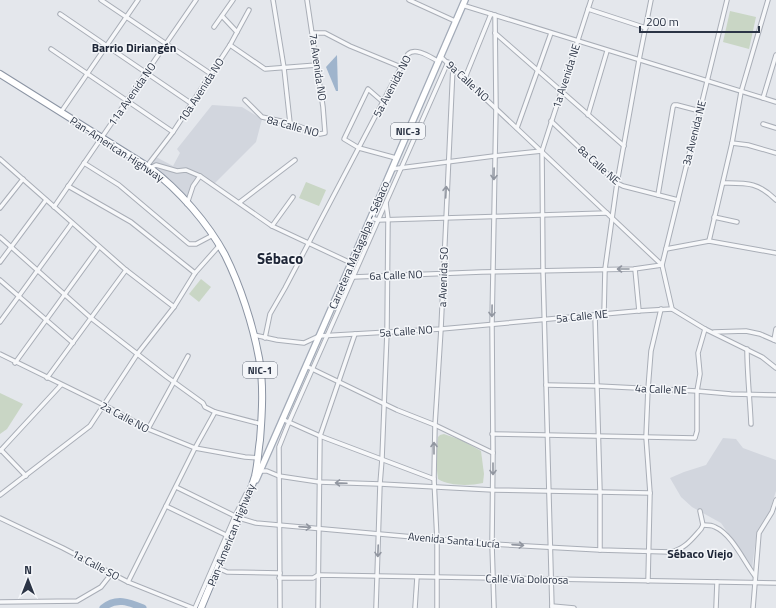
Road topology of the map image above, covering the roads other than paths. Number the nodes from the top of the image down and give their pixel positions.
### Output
1 (101, 0) edge
2 (138, 0) edge
3 (196, 0) edge
4 (233, 0) edge
5 (273, 0) edge
6 (308, 0) edge
7 (409, 0) edge
8 (591, 0) edge
9 (651, 0) edge
10 (727, 0) edge
11 (768, 0) edge
12 (463, 3) edge
13 (588, 9) junction
14 (249, 10) dead end
15 (60, 14) dead end
16 (493, 15) junction
17 (222, 16) junction
18 (126, 17) junction
19 (456, 21) junction
20 (214, 27) dead end
21 (646, 28) junction
22 (237, 32) junction
23 (313, 33) junction
24 (495, 33) junction
25 (551, 33) junction
26 (577, 41) junction
27 (166, 44) junction
28 (106, 45) junction
29 (230, 45) junction
30 (50, 49) dead end
31 (607, 51) junction
32 (776, 55) edge
33 (439, 58) junction
34 (639, 60) junction
35 (448, 62) junction
36 (317, 65) junction
37 (453, 66) junction
38 (401, 67) junction
39 (284, 68) junction
40 (537, 70) junction
41 (146, 72) junction
42 (0, 74) edge
43 (87, 74) junction
44 (211, 74) junction
45 (465, 78) junction
46 (707, 81) junction
47 (561, 91) junction
48 (741, 92) junction
49 (763, 98) junction
50 (244, 100) dead end
51 (127, 101) junction
52 (383, 102) junction
53 (776, 102) edge
54 (192, 104) junction
55 (496, 107) junction
56 (61, 112) junction
57 (700, 112) junction
58 (588, 115) junction
59 (551, 121) junction
60 (290, 123) junction
61 (763, 124) dead end
62 (517, 128) junction
63 (776, 128) edge
64 (173, 132) junction
65 (325, 133) joint
66 (102, 138) junction
67 (732, 143) junction
68 (624, 146) junction
69 (359, 148) junction
70 (542, 151) junction
71 (776, 153) edge
72 (494, 156) junction
73 (396, 158) junction
74 (0, 159) edge
75 (294, 160) dead end
76 (448, 162) junction
77 (84, 163) junction
78 (149, 167) junction
79 (401, 168) junction
80 (392, 169) junction
81 (200, 176) junction
82 (23, 179) junction
83 (617, 183) junction
84 (724, 183) junction
85 (68, 186) junction
86 (658, 195) junction
87 (293, 197) dead end
88 (46, 200) junction
89 (678, 200) junction
90 (776, 200) edge
91 (240, 202) junction
92 (386, 202) junction
93 (187, 204) junction
94 (54, 207) junction
95 (0, 208) edge
96 (607, 214) junction
97 (542, 215) junction
98 (493, 216) junction
99 (445, 217) junction
100 (714, 217) junction
101 (371, 218) junction
102 (612, 218) junction
103 (378, 220) junction
104 (388, 220) junction
105 (737, 222) dead end
106 (72, 223) junction
107 (272, 226) junction
108 (213, 235) junction
109 (0, 238) edge
110 (709, 241) junction
111 (308, 243) junction
112 (219, 246) junction
113 (11, 247) junction
114 (99, 247) junction
115 (666, 249) junction
116 (776, 254) edge
117 (0, 262) edge
118 (351, 263) junction
119 (662, 265) junction
120 (605, 269) junction
121 (635, 269) junction
122 (126, 270) junction
123 (37, 271) junction
124 (543, 271) junction
125 (493, 272) junction
126 (195, 273) junction
127 (443, 273) junction
128 (346, 275) junction
129 (387, 276) junction
130 (353, 277) junction
131 (0, 280) edge
132 (65, 294) junction
133 (19, 296) junction
134 (174, 307) junction
135 (661, 309) junction
136 (672, 309) junction
137 (639, 311) junction
138 (604, 314) junction
139 (596, 315) junction
140 (91, 318) junction
141 (544, 320) junction
142 (46, 321) junction
143 (0, 322) edge
144 (492, 324) junction
145 (705, 328) junction
146 (441, 329) junction
147 (776, 330) edge
148 (387, 332) junction
149 (712, 332) junction
150 (355, 334) junction
151 (254, 335) junction
152 (327, 335) junction
153 (320, 336) junction
154 (265, 338) junction
155 (775, 340) edge
156 (73, 343) junction
157 (747, 349) junction
158 (138, 353) junction
159 (0, 354) edge
160 (188, 356) dead end
161 (15, 363) junction
162 (306, 366) junction
163 (776, 368) edge
164 (312, 369) junction
165 (48, 378) junction
166 (173, 381) junction
167 (338, 382) junction
168 (61, 385) junction
169 (546, 386) junction
170 (597, 386) junction
171 (648, 389) junction
172 (697, 391) junction
173 (750, 394) junction
174 (776, 395) edge
175 (384, 404) junction
176 (104, 405) junction
177 (215, 412) junction
178 (282, 419) junction
179 (289, 422) junction
180 (261, 424) junction
181 (751, 424) dead end
182 (434, 425) junction
183 (148, 429) junction
184 (492, 434) junction
185 (547, 435) junction
186 (320, 436) junction
187 (599, 436) junction
188 (646, 437) junction
189 (195, 448) junction
190 (0, 451) edge
191 (493, 453) junction
192 (258, 458) junction
193 (382, 458) junction
194 (260, 471) junction
195 (26, 476) junction
196 (278, 476) junction
197 (434, 478) junction
198 (319, 482) junction
199 (380, 484) junction
200 (176, 487) junction
201 (435, 487) junction
202 (251, 490) junction
203 (493, 490) junction
204 (549, 491) junction
205 (600, 492) junction
206 (650, 493) junction
207 (0, 495) edge
208 (776, 500) edge
209 (166, 506) junction
210 (700, 511) dead end
211 (237, 517) junction
212 (0, 518) edge
213 (703, 525) junction
214 (280, 526) junction
215 (319, 528) junction
216 (379, 534) junction
217 (229, 537) junction
218 (437, 540) junction
219 (492, 544) junction
220 (550, 548) junction
221 (600, 550) junction
222 (649, 552) junction
223 (218, 568) junction
224 (112, 573) junction
225 (318, 575) junction
226 (280, 576) junction
227 (377, 576) junction
228 (755, 576) junction
229 (417, 577) junction
230 (437, 577) junction
231 (492, 578) junction
232 (551, 579) junction
233 (648, 581) junction
234 (128, 582) junction
235 (718, 582) junction
236 (754, 583) junction
237 (776, 583) edge
238 (0, 602) edge
239 (552, 607) edge
240 (194, 608) edge
241 (201, 608) edge
242 (280, 608) edge
243 (318, 608) edge
244 (376, 608) edge
245 (415, 608) edge
246 (437, 608) edge
247 (494, 608) edge
248 (574, 608) edge
249 (716, 608) edge
250 (753, 608) edge

1 - 18 street
2 - 18 street
3 - 27 street, 11a Avenida NO
4 - 17 street
5 - 39 street
6 - 23 street, 7a Avenida NO
7 - 19 street
8 - 13 street, 1a Avenida NE
9 - 21 street
10 - 46 street, 3a Avenida NE
11 - 48 street
12 - 16 street
12 - 19 main road, Carretera Matagalpa - Sébaco / NIC-3
13 - 21 street
13 - 26 street, 1a Avenida NE
14 - 22 street, 10a Avenida NO
15 - 28 street
16 - 24 street
16 - 25 street
16 - 45 street
17 - 20 street
17 - 22 street
18 - 27 street
18 - 28 street
19 - 33 main road, Carretera Matagalpa - Sébaco / NIC-3
21 - 34 street
22 - 29 street, 10a Avenida NO
23 - 36 street, 7a Avenida NO
23 - 38 street
24 - 40 street
24 - 55 street
25 - 26 street
25 - 40 street
26 - 31 street
26 - 47 street, 1a Avenida NE
27 - 41 street, 11a Avenida NO
27 - 44 street
28 - 41 street
28 - 43 street
29 - 39 street
29 - 44 street, 10a Avenida NO
30 - 43 street
31 - 34 street
31 - 58 street
32 - 49 street
33 - 35 street, 9a Calle NO
33 - 38 street, 5a Avenida NO
33 - 73 main road, Carretera Matagalpa - Sébaco / NIC-3
34 - 46 street
34 - 68 street
35 - 37 street, 9a Calle NO
35 - 79 street
36 - 39 street
36 - 65 street, 7a Avenida NO
37 - 45 street, 9a Calle NO
37 - 76 street, a Avenida SO
38 - 52 street, 5a Avenida NO
39 - 60 street
40 - 47 street
40 - 62 street
41 - 51 street, 11a Avenida NO
41 - 54 street
42 - 56 highway, Pan-American Highway / NIC-1
43 - 51 street
43 - 56 street
44 - 54 street, 10a Avenida NO
45 - 55 street, 9a Calle NO
46 - 48 street
46 - 57 street, 3a Avenida NE
47 - 58 street
47 - 59 street, 1a Avenida NE
48 - 49 street
48 - 67 street
49 - 53 street
50 - 60 street, 8a Calle NO
51 - 64 street
51 - 66 street, 11a Avenida NO
52 - 69 street, 5a Avenida NO
52 - 69 street
54 - 64 street, 10a Avenida NO
55 - 62 street, 9a Calle NO
55 - 72 street
56 - 66 highway, Pan-American Highway / NIC-1
57 - 86 street
57 - 89 street, 3a Avenida NE
58 - 68 street
59 - 70 street, 1a Avenida NE
59 - 83 street, 8a Calle NE
60 - 65 street, 8a Calle NO
61 - 63 street
62 - 70 street, 9a Calle NO
64 - 78 street, 10a Avenida NO
66 - 77 street, 11a Avenida NO
66 - 78 highway, Pan-American Highway / NIC-1
67 - 71 street
67 - 84 street
68 - 83 street
69 - 73 street
69 - 111 street, 5a Avenida NO
70 - 72 street
70 - 96 street, 9a Calle NO
70 - 97 street, 1a Avenida NE
72 - 76 street
72 -> 98 street
73 - 80 main road, Carretera Matagalpa - Sébaco / NIC-3
74 - 82 street
75 - 91 street
76 - 79 street
99 -> 76 street, a Avenida SO
77 - 85 street, 11a Avenida NO
77 - 108 street
78 - 81 street
78 - 93 highway, Pan-American Highway / NIC-1
79 - 80 street
79 - 92 street
80 - 101 main road, Carretera Matagalpa - Sébaco / NIC-3
81 - 91 street
81 - 93 street
82 - 88 street
82 - 95 street
83 - 86 street, 8a Calle NE
83 - 102 street
84 - 90 street
84 - 100 street
85 - 94 street, 11a Avenida NO
85 - 126 street
86 - 89 street, 8a Calle NE
87 - 107 street
88 - 94 street
88 - 113 street
89 - 115 street, 3a Avenida NE
91 - 107 street
92 - 103 street
92 - 104 street
93 - 108 highway, Pan-American Highway / NIC-1
94 - 106 street
96 - 97 street
96 - 102 street, 9a Calle NO
97 - 98 street
97 - 124 street, 1a Avenida NE
98 - 99 street
98 - 125 street
99 - 104 street
99 - 127 street, a Avenida SO
100 - 105 street
100 - 110 street
101 - 103 street
101 - 118 main road, Carretera Matagalpa - Sébaco / NIC-3
102 - 119 street, 9a Calle NO
102 - 120 street
103 - 104 street
103 - 130 street
104 - 129 street
106 - 114 street
106 - 123 street
107 - 111 street
108 - 112 highway, Pan-American Highway / NIC-1
109 - 113 street
110 - 115 street
110 - 116 street
111 - 118 street
111 - 154 street, 5a Avenida NO
112 - 126 street
112 - 151 highway, Pan-American Highway / NIC-1
113 - 117 street
113 - 123 street
114 - 122 street
114 - 132 street
115 - 119 street, 3a Avenida NE
118 - 128 main road, Carretera Matagalpa - Sébaco / NIC-3
119 - 121 street, 6a Calle NO
119 - 136 street
121 -> 120 street, 6a Calle NO
120 - 124 street, 6a Calle NO
120 - 138 street
121 - 137 street
122 - 134 street
122 - 140 street
123 - 132 street
123 - 133 street
124 - 125 street, 6a Calle NO
124 - 141 street, 1a Avenida NE
125 - 127 street, 6a Calle NO
125 -> 144 street
126 - 134 street
127 - 129 street, 6a Calle NO
127 - 146 street, a Avenida SO
128 - 130 street, 6a Calle NO
128 - 153 main road, Carretera Matagalpa - Sébaco / NIC-3
129 - 130 street, 6a Calle NO
129 - 148 street
130 - 152 street
131 - 133 street
132 - 140 street
132 - 142 street
133 - 142 street
133 - 143 street
134 - 158 street
135 - 136 street, 5a Calle NE
135 - 137 street, 5a Calle NE
135 - 171 street
136 - 145 street
137 - 138 street, 5a Calle NE
138 - 139 street, 5a Calle NE
139 - 141 street, 5a Calle NE
139 - 170 street
140 - 156 street
140 - 158 street
141 - 144 street, 5a Calle NE
141 - 169 street, 1a Avenida NE
142 - 156 street
142 - 161 street
144 - 146 street, 5a Calle NO
144 - 184 street
145 - 149 street
145 - 172 street
146 - 148 street, 5a Calle NO
146 - 182 street, a Avenida SO
147 - 155 street
148 - 150 street, 5a Calle NO
148 - 175 street
149 - 155 street
149 - 157 street
150 - 152 street, 5a Calle NO
150 - 167 street
151 - 154 street, 5a Calle NO
151 - 180 highway, Pan-American Highway / NIC-1
152 - 153 street, 5a Calle NO
152 - 164 street
153 - 154 street, 5a Calle NO
153 - 162 main road, Carretera Matagalpa - Sébaco / NIC-3
156 - 165 street
157 - 163 street
157 - 173 street
158 - 166 street
158 - 176 street
159 - 161 street, 2a Calle NO
160 - 166 street
161 - 165 street, 2a Calle NO
162 - 164 street
162 - 178 main road, Carretera Matagalpa - Sébaco / NIC-3
164 - 167 street
164 - 179 street
165 - 168 street, 2a Calle NO
166 - 177 street
166 - 183 street
167 - 175 street
167 - 186 street
168 - 176 street, 2a Calle NO
168 - 190 street
169 - 170 street, 4a Calle NE
169 - 185 street, 1a Avenida NE
170 - 171 street, 4a Calle NE
170 - 187 street
171 - 172 street, 4a Calle NE
171 - 188 street
172 - 173 street, 4a Calle NE
172 - 188 street
173 - 174 street, 4a Calle NE
173 - 181 street
175 - 182 street
175 - 193 street
176 - 183 street, 2a Calle NO
176 - 195 street
177 - 180 street
177 - 189 street
178 - 179 street
178 - 194 main road, Carretera Matagalpa - Sébaco / NIC-3
179 - 186 street
179 - 196 street
180 - 192 highway, Pan-American Highway / NIC-1
182 - 191 street
197 -> 182 street, a Avenida SO
183 - 189 street, 2a Calle NO
184 - 185 street
184 - 191 street
185 - 187 street
185 - 204 street, 1a Avenida NE
186 - 193 street
186 - 198 street
187 - 188 street
187 - 205 street
188 - 206 street
189 - 192 street, 2a Calle NO
189 - 200 street
190 - 195 street
191 -> 203 street
192 - 202 highway, Pan-American Highway / NIC-1
193 - 197 street
193 - 199 street
194 - 196 street
194 - 202 main road, Carretera Matagalpa - Sébaco / NIC-3
195 - 207 street
196 - 198 street
196 - 214 street
197 - 201 street, a Avenida SO
199 -> 198 street
198 - 215 street
199 - 201 street
199 - 216 street
200 - 209 street
200 - 211 street, Avenida Santa Lucía
201 - 203 street
201 - 218 street, a Avenida SO
202 - 211 highway, Pan-American Highway / NIC-1
203 - 204 street
203 - 219 street
204 - 205 street
204 - 220 street, 1a Avenida NE
205 - 206 street
205 - 221 street
206 - 222 street
208 - 228 street
209 - 217 street
209 - 234 street
210 - 213 street
211 - 214 street, Avenida Santa Lucía
211 - 217 highway, Pan-American Highway / NIC-1
212 - 224 street, 1a Calle SO
213 - 222 street, Avenida Santa Lucía
213 - 228 street
214 -> 215 street, Avenida Santa Lucía
214 - 226 street
215 - 216 street, Avenida Santa Lucía
215 - 225 street
216 - 218 street, Avenida Santa Lucía
216 -> 227 street
217 - 223 highway, Pan-American Highway / NIC-1
217 - 240 street
218 - 219 street, Avenida Santa Lucía
218 - 230 street, a Avenida SO
219 -> 220 street, Avenida Santa Lucía
219 - 231 street
220 - 221 street, Avenida Santa Lucía
220 - 232 street
221 - 222 street, Avenida Santa Lucía
222 - 233 street
223 - 226 street, Calle Vía Dolorosa
223 - 241 highway, Pan-American Highway / NIC-1
224 - 234 street, 1a Calle SO
224 - 238 street
225 - 226 street, Calle Vía Dolorosa
225 - 227 street, Calle Vía Dolorosa
225 - 243 street
226 - 242 street
227 - 229 street, Calle Vía Dolorosa
227 - 244 street
228 - 236 street
229 - 230 street, Calle Vía Dolorosa
229 - 245 street
230 - 231 street, Calle Vía Dolorosa
230 - 246 street, a Avenida SO
231 - 232 street, Calle Vía Dolorosa
231 - 247 street
232 - 233 street, Calle Vía Dolorosa
232 - 239 street
233 - 235 street, Calle Vía Dolorosa
234 - 240 street, 1a Calle SO
235 - 236 street, Calle Vía Dolorosa
235 - 249 street
236 - 237 street, Calle Vía Dolorosa
236 - 250 street
239 - 248 street

